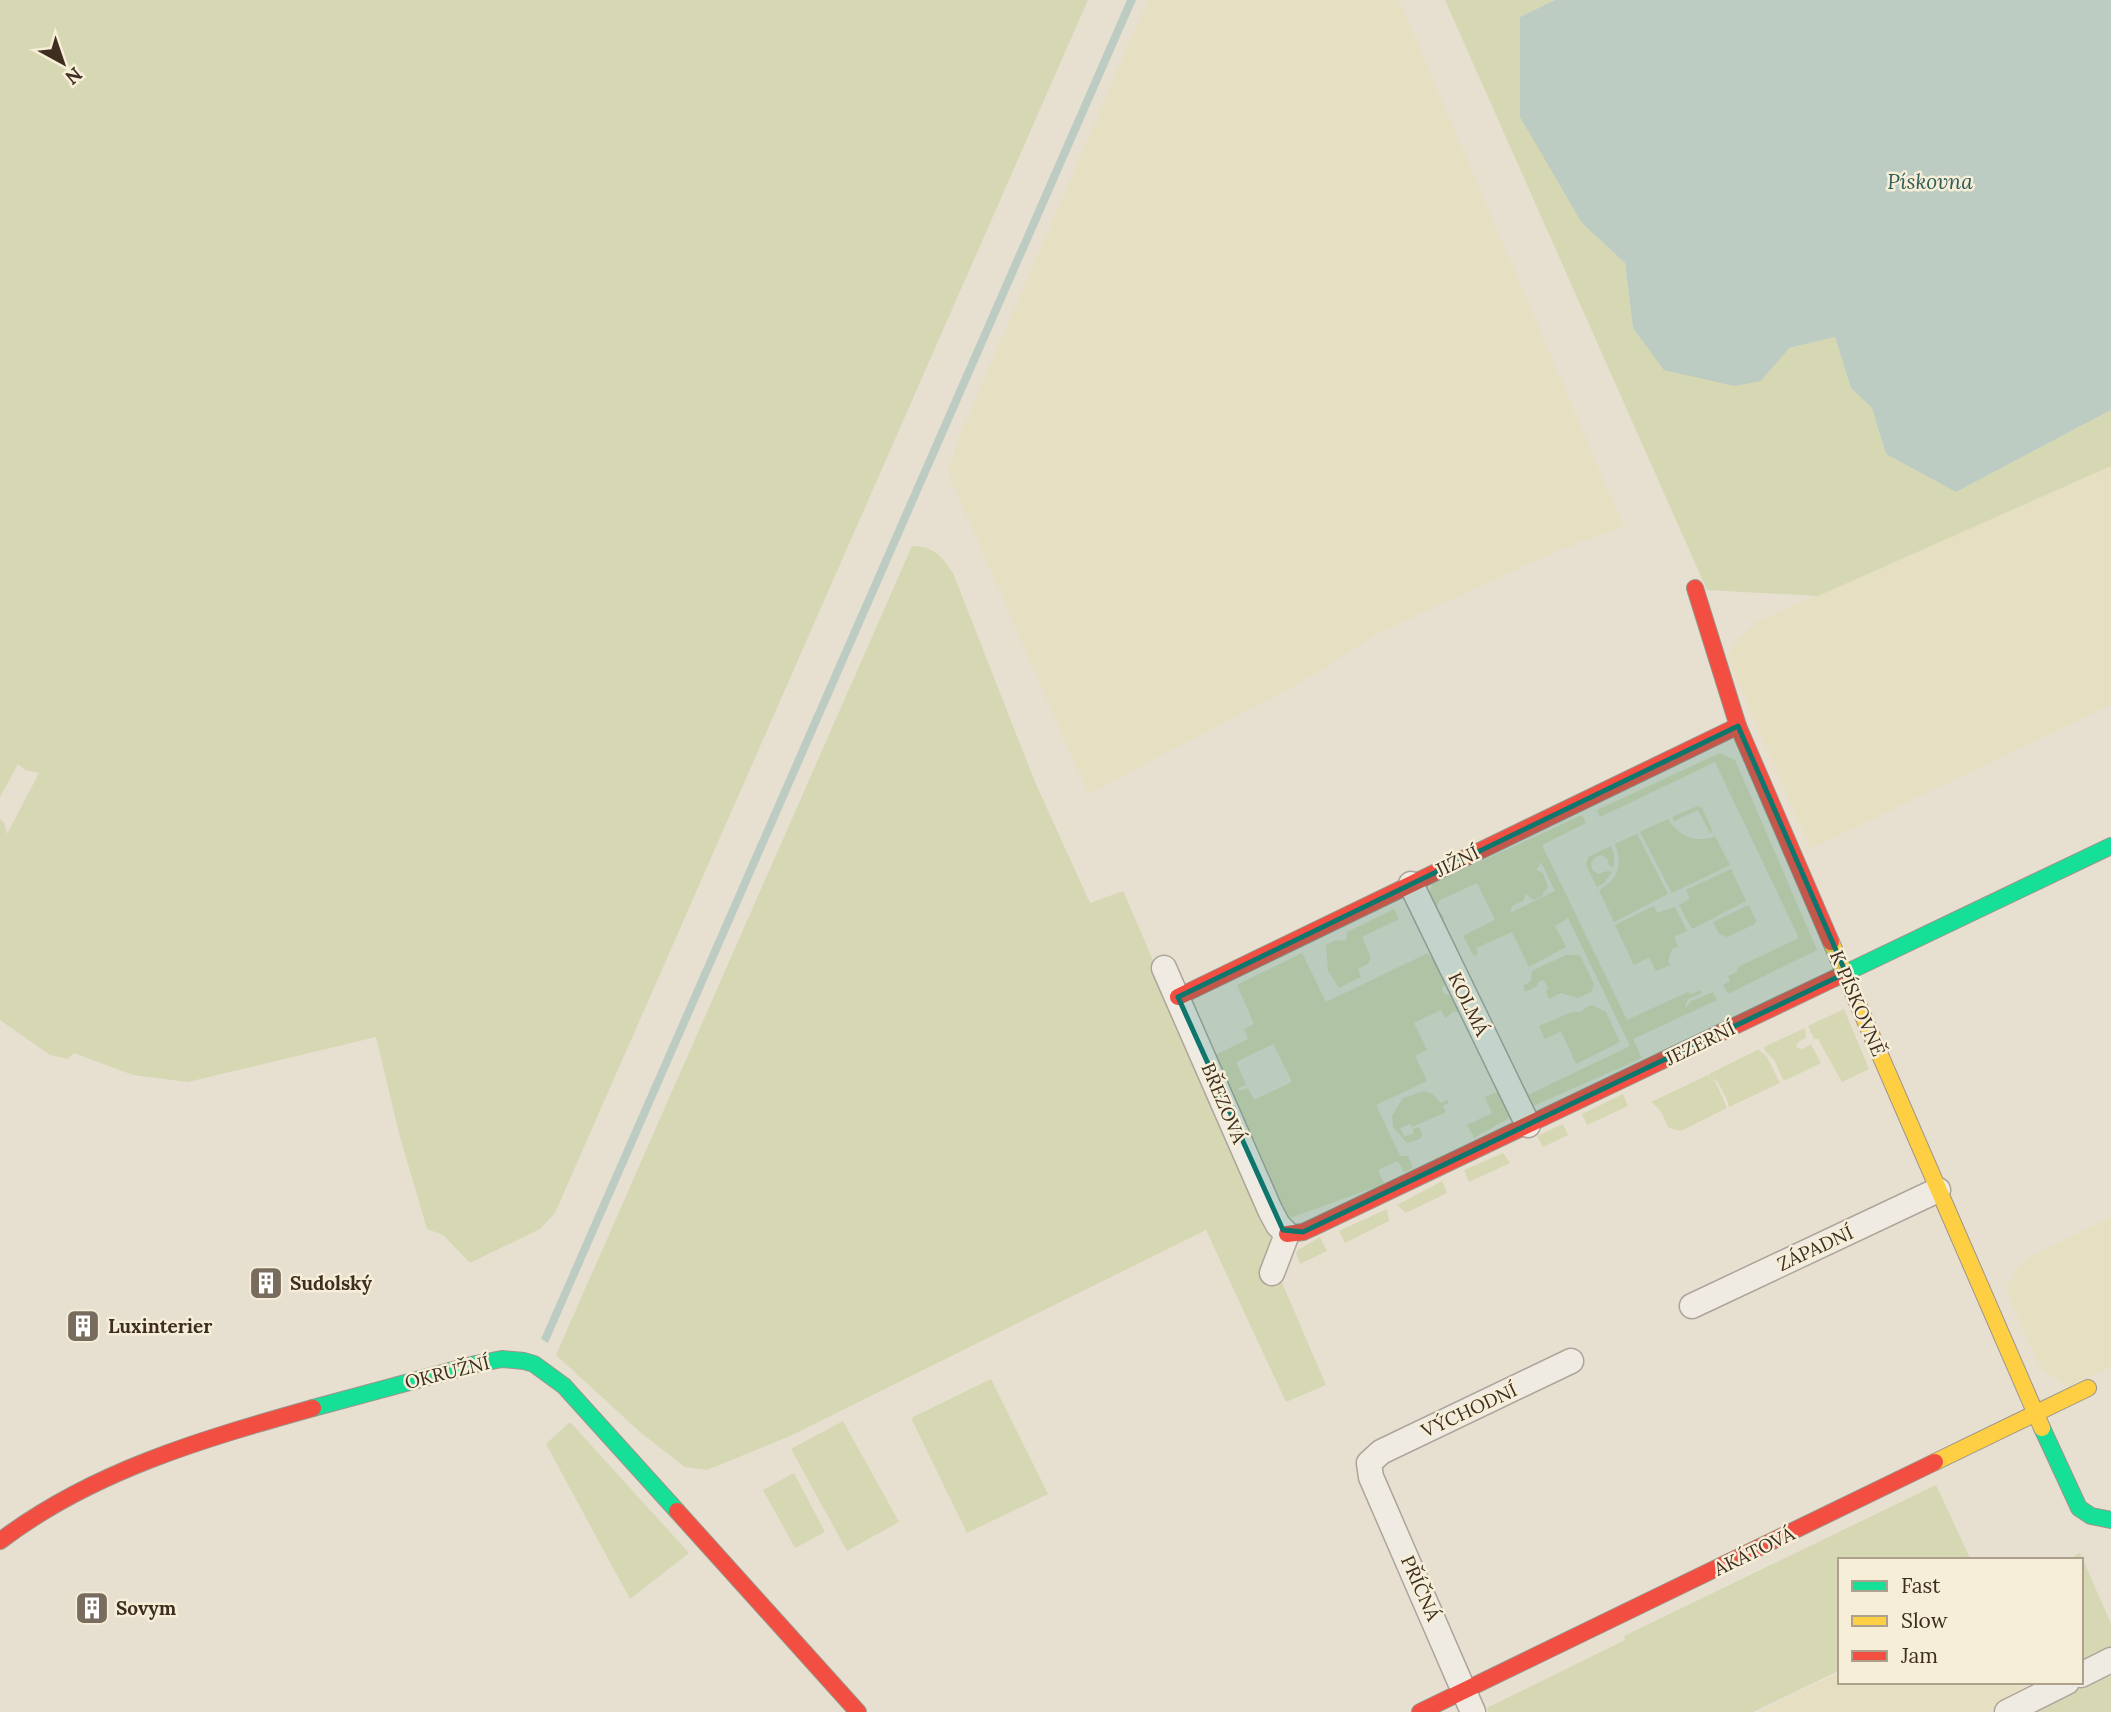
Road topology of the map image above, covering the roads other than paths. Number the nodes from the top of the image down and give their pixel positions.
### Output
1 (1695, 589) dead end
2 (1738, 726) junction
3 (2111, 846) edge
4 (1411, 884) junction
5 (1164, 968) dead end
6 (1846, 973) junction
7 (1178, 997) junction
8 (1528, 1125) junction
9 (1938, 1190) junction
10 (1287, 1234) junction
11 (1272, 1273) dead end
12 (1692, 1306) dead end
13 (1572, 1361) dead end
14 (2088, 1388) dead end
15 (2036, 1413) junction
16 (1369, 1463) joint
17 (2111, 1520) edge
18 (0, 1541) edge
19 (2111, 1660) edge
20 (2083, 1674) edge
21 (2063, 1684) edge
22 (1469, 1701) edge
23 (858, 1712) edge
24 (1420, 1712) edge
25 (2007, 1712) edge

1 - 2 street, K PÍSKOVNĚ
2 - 4 street, JIŽNÍ
2 - 6 street, K PÍSKOVNĚ
3 - 6 street, JEZERNÍ
4 - 7 street, JIŽNÍ
4 - 8 street, KOLMÁ
5 - 7 street, BŘEZOVÁ
6 - 8 street, JEZERNÍ
6 - 9 street, K PÍSKOVNĚ
7 - 10 street, BŘEZOVÁ
8 - 10 street, JEZERNÍ
9 - 12 street, ZÁPADNÍ
9 - 15 street, K PÍSKOVNĚ
10 - 11 street
13 - 16 street, VÝCHODNÍ
14 - 15 street, AKÁTOVÁ
15 - 17 street, K PÍSKOVNĚ
15 - 22 street, AKÁTOVÁ
16 - 22 street, PŘÍČNÁ
18 - 23 street, OKRUŽNÍ
19 - 20 street
21 - 25 street
22 - 24 street, AKÁTOVÁ

